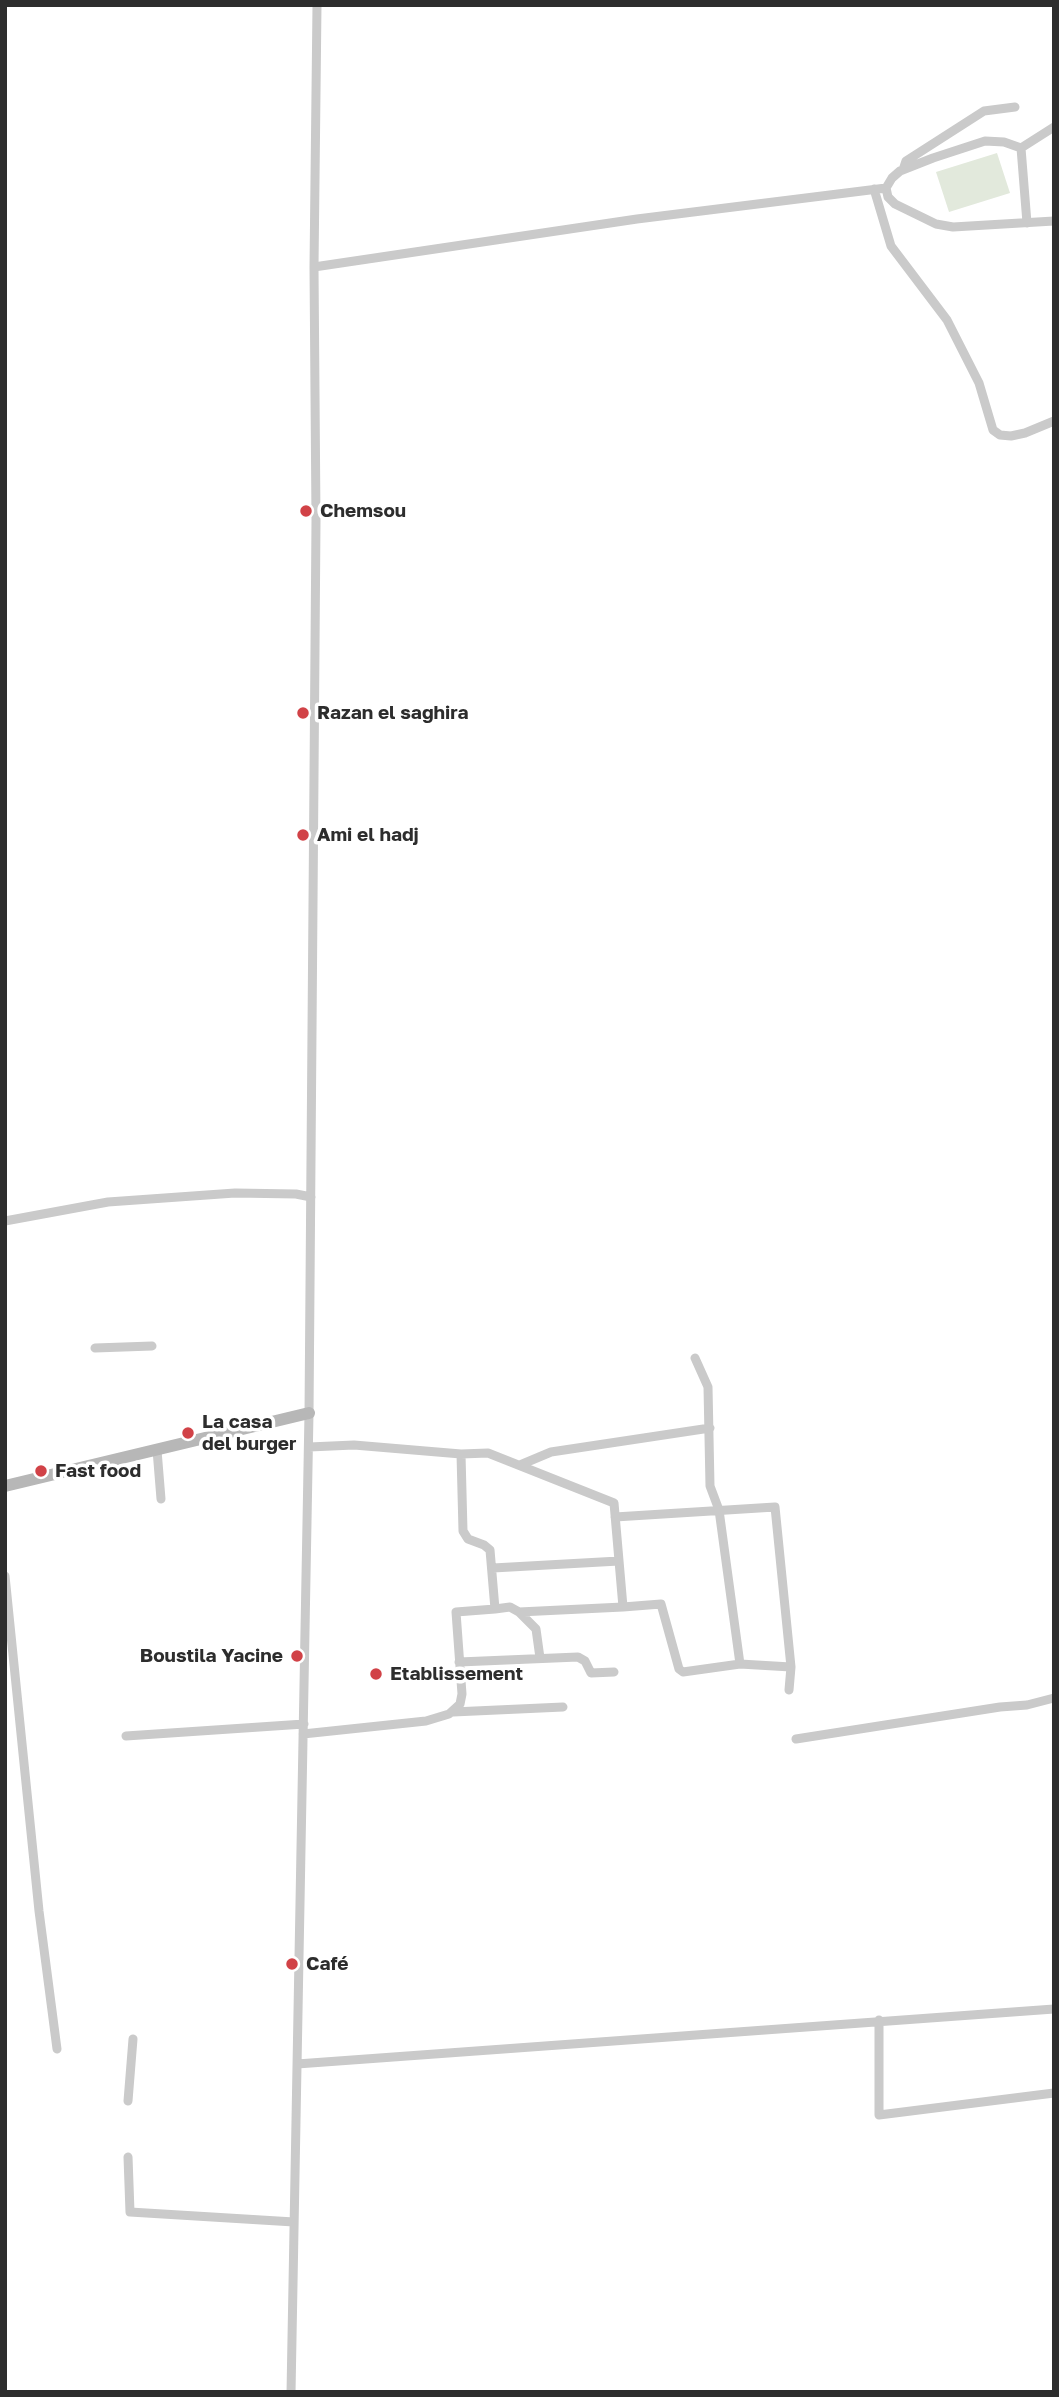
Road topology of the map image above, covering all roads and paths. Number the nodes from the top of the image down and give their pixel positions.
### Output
1 (317, 5) edge
2 (1015, 107) dead end
3 (1054, 127) edge
4 (1021, 148) junction
5 (903, 170) junction
6 (886, 188) junction
7 (874, 189) junction
8 (1054, 221) edge
9 (1027, 223) junction
10 (314, 267) junction
11 (1054, 421) edge
12 (311, 1197) junction
13 (5, 1221) edge
14 (152, 1346) dead end
15 (95, 1348) dead end
16 (695, 1357) dead end
17 (309, 1413) junction
18 (710, 1428) junction
19 (309, 1447) junction
20 (157, 1450) junction
21 (461, 1454) junction
22 (520, 1465) junction
23 (5, 1486) edge
24 (161, 1499) dead end
25 (719, 1510) junction
26 (615, 1517) junction
27 (619, 1561) junction
28 (493, 1568) junction
29 (5, 1576) edge
30 (623, 1607) junction
31 (495, 1609) junction
32 (519, 1612) junction
33 (540, 1658) junction
34 (459, 1662) junction
35 (740, 1664) junction
36 (790, 1667) junction
37 (614, 1672) dead end
38 (789, 1690) dead end
39 (1054, 1698) edge
40 (563, 1707) dead end
41 (453, 1712) junction
42 (303, 1729) junction
43 (126, 1736) dead end
44 (796, 1739) dead end
45 (1054, 2009) edge
46 (879, 2020) junction
47 (133, 2039) dead end
48 (57, 2049) dead end
49 (297, 2064) junction
50 (1054, 2093) edge
51 (128, 2101) dead end
52 (128, 2157) dead end
53 (294, 2222) junction
54 (291, 2392) edge

1 - 10 street
2 - 5 street
3 - 4 street
4 - 5 street
4 - 9 street
5 - 6 street
6 - 7 street
6 - 9 street
7 - 10 street
7 - 11 street
8 - 9 street
10 - 12 street
12 - 13 street
12 - 17 street
14 - 15 street
16 - 18 street
17 - 19 street
17 - 20 main road
18 - 22 street
18 - 25 street
19 - 21 street
19 - 42 street
20 - 23 main road
20 - 24 street
21 - 22 street
21 - 28 street
22 - 26 street
25 - 26 street
25 - 35 street
25 - 36 street
26 - 27 street
27 - 28 street
27 - 30 street
28 - 31 street
29 - 48 street
30 - 32 street
30 - 35 street
31 - 32 street
31 - 34 street
32 - 33 street
33 - 34 street
33 - 37 street
34 - 41 street
35 - 36 street
36 - 38 street
39 - 44 street
40 - 41 street
41 - 42 street
42 - 43 street
42 - 49 street
45 - 46 street
46 - 49 street
46 - 50 street
47 - 51 street
49 - 53 street
52 - 53 street
53 - 54 street

